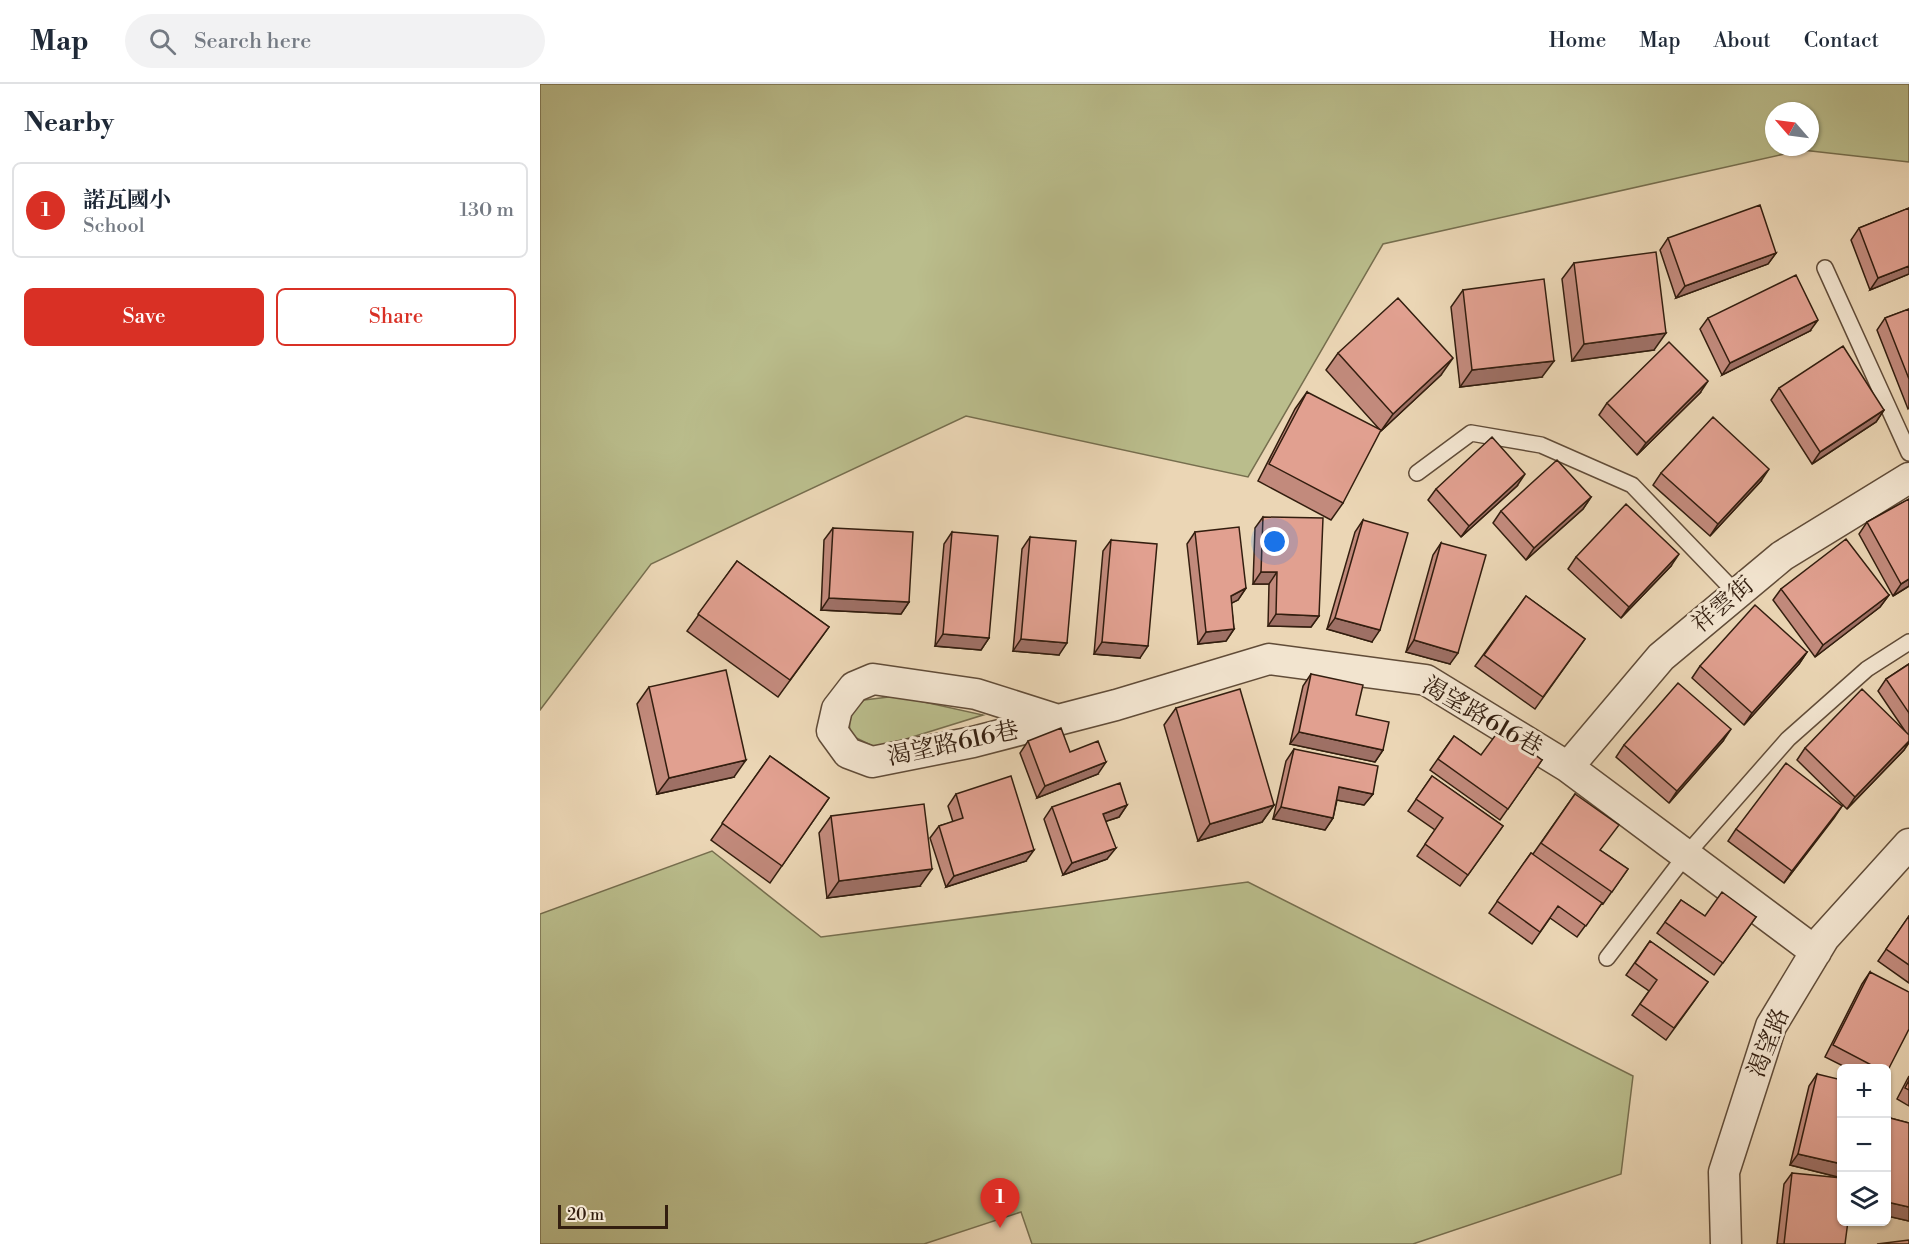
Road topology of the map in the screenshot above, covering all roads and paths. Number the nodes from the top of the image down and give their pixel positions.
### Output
1 (1825, 268) dead end
2 (1909, 453) edge
3 (1417, 473) dead end
4 (1909, 478) edge
5 (1737, 594) junction
6 (1909, 642) edge
7 (1058, 720) junction
8 (1568, 767) junction
9 (1909, 844) edge
10 (1686, 855) junction
11 (1816, 952) junction
12 (1607, 958) dead end
13 (1726, 1244) edge

1 - 2 lane
3 - 5 lane
4 - 5 street, 祥雲街
5 - 8 street, 祥雲街
6 - 10 lane
7 - 7 street, 渴望路616巷
7 - 8 street, 渴望路616巷
8 - 10 street, 渴望路616巷
9 - 11 street, 渴望路
10 - 11 street, 渴望路616巷
10 - 12 lane
11 - 13 street, 渴望路

